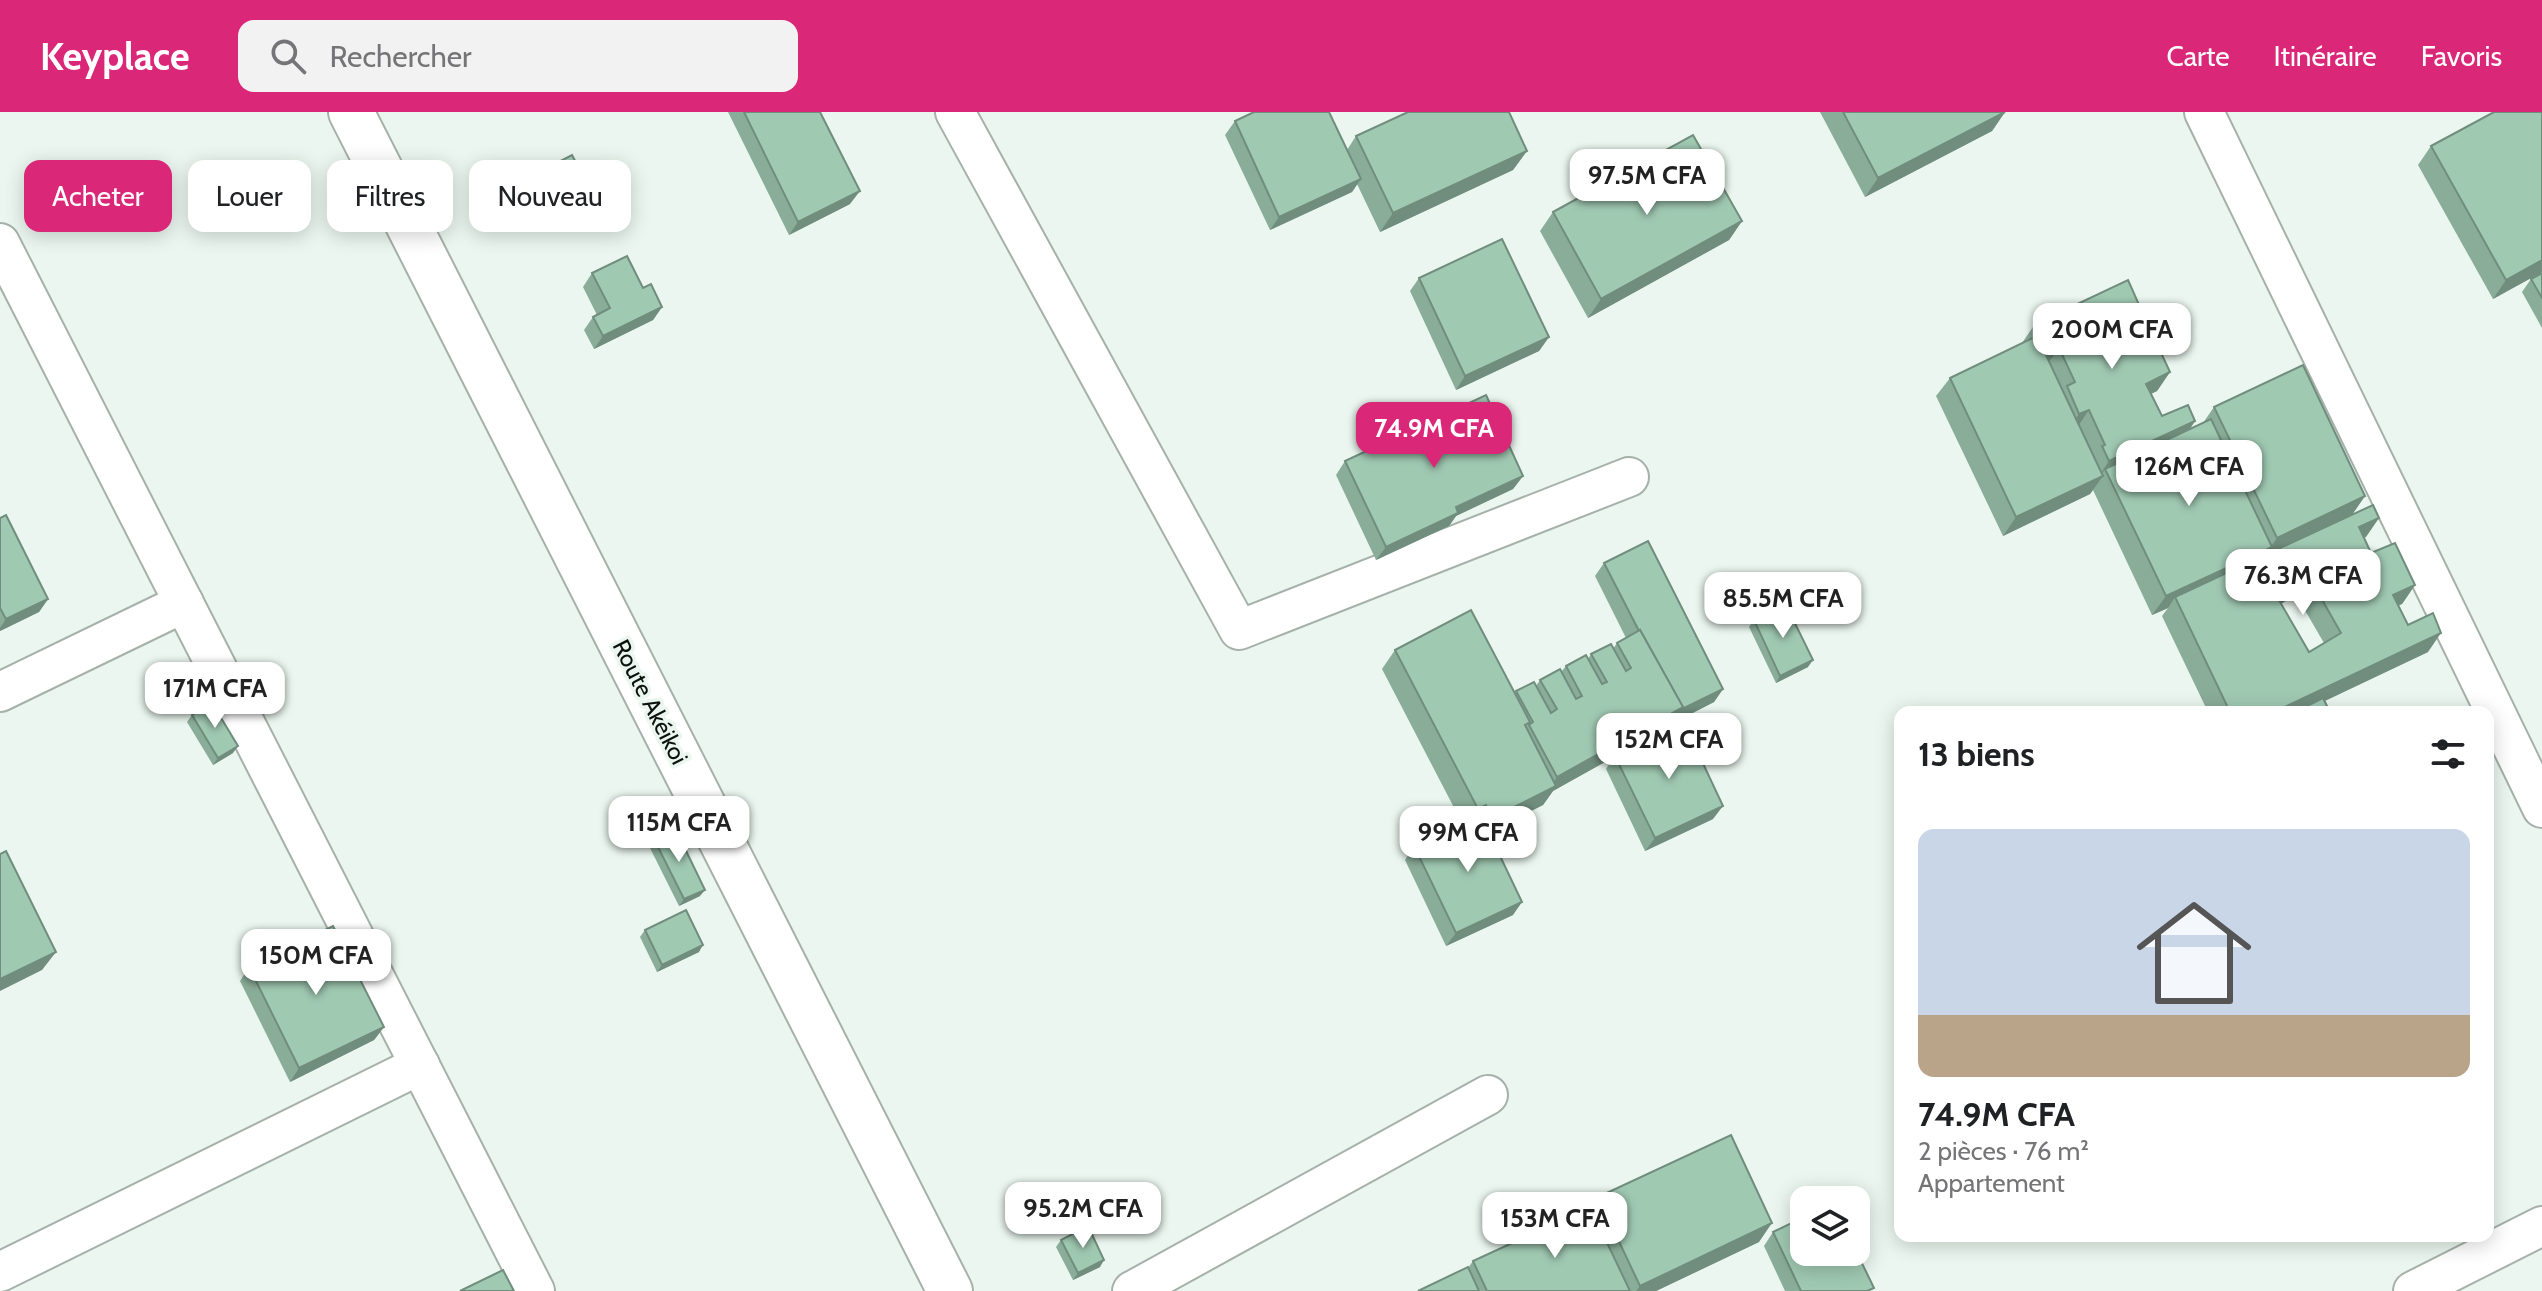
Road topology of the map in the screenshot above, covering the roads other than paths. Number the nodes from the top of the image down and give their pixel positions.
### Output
1 (351, 112) edge
2 (955, 112) edge
3 (2204, 112) edge
4 (0, 243) edge
5 (1629, 477) dead end
6 (184, 603) junction
7 (0, 692) edge
8 (2492, 706) edge
9 (2494, 709) edge
10 (2542, 808) edge
11 (420, 1065) junction
12 (1488, 1095) dead end
13 (2542, 1226) edge
14 (0, 1272) edge
15 (535, 1291) edge
16 (950, 1291) edge
17 (1132, 1291) edge
18 (2413, 1291) edge

1 - 16 street, Route Akéikoi
2 - 5 street
3 - 8 street
4 - 6 street
6 - 7 street
6 - 11 street
9 - 10 street
11 - 14 street
11 - 15 street
12 - 17 street
13 - 18 street

